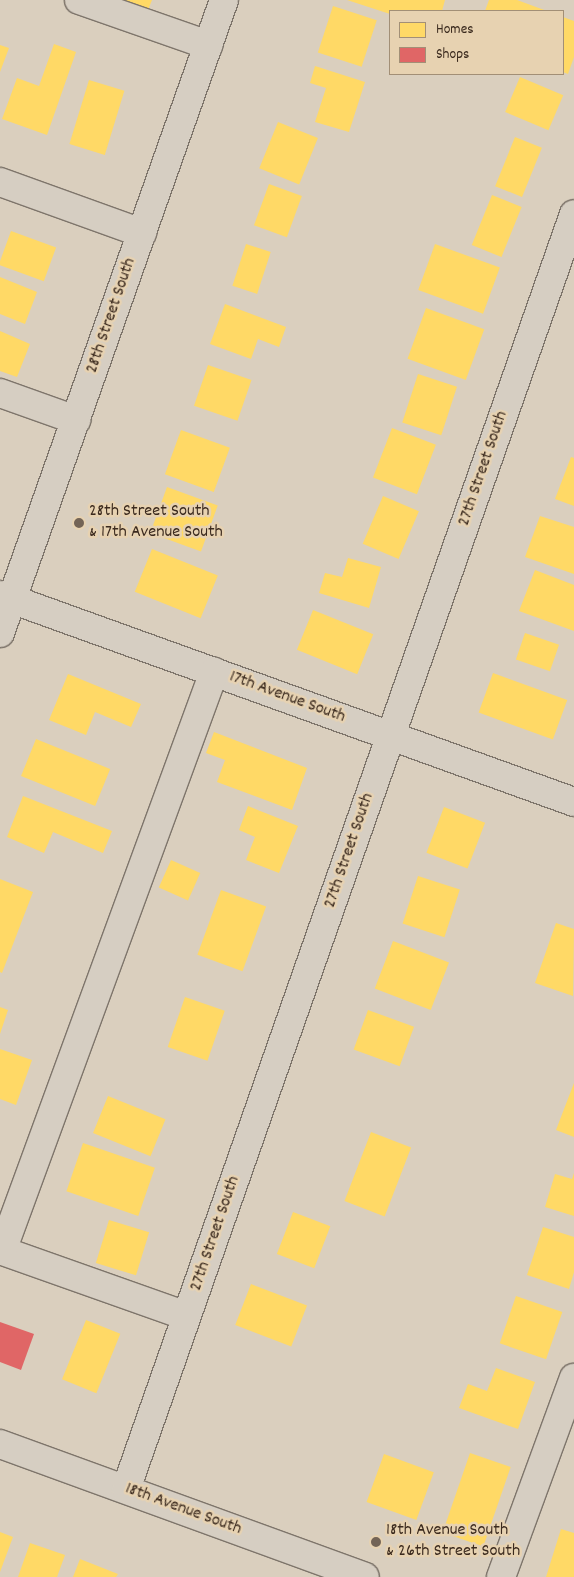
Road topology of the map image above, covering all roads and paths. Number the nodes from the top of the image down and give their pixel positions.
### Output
1 (79, 0) edge
2 (224, 0) edge
3 (208, 45) junction
4 (0, 182) edge
5 (574, 214) edge
6 (142, 233) junction
7 (0, 393) edge
8 (76, 420) junction
9 (6, 597) edge
10 (0, 633) edge
11 (214, 672) junction
12 (390, 736) junction
13 (574, 802) edge
14 (1, 1250) edge
15 (186, 1316) junction
16 (574, 1378) edge
17 (0, 1444) edge
18 (126, 1489) junction
19 (331, 1571) edge
20 (365, 1577) edge
21 (501, 1577) edge

1 - 3 street
2 - 3 street, 28th Street South
3 - 6 street, 28th Street South
4 - 6 street
5 - 12 street, 27th Street South
6 - 8 street, 28th Street South
7 - 8 street
8 - 9 street, 28th Street South
9 - 10 street, 28th Street South
9 - 11 street, 17th Avenue South
11 - 12 street, 17th Avenue South
11 - 14 street
12 - 13 street, 17th Avenue South
12 - 15 street, 27th Street South
14 - 15 street
15 - 18 street, 27th Street South
16 - 21 street
17 - 18 street, 18th Avenue South
18 - 19 street, 18th Avenue South
19 - 20 street, 18th Avenue South

